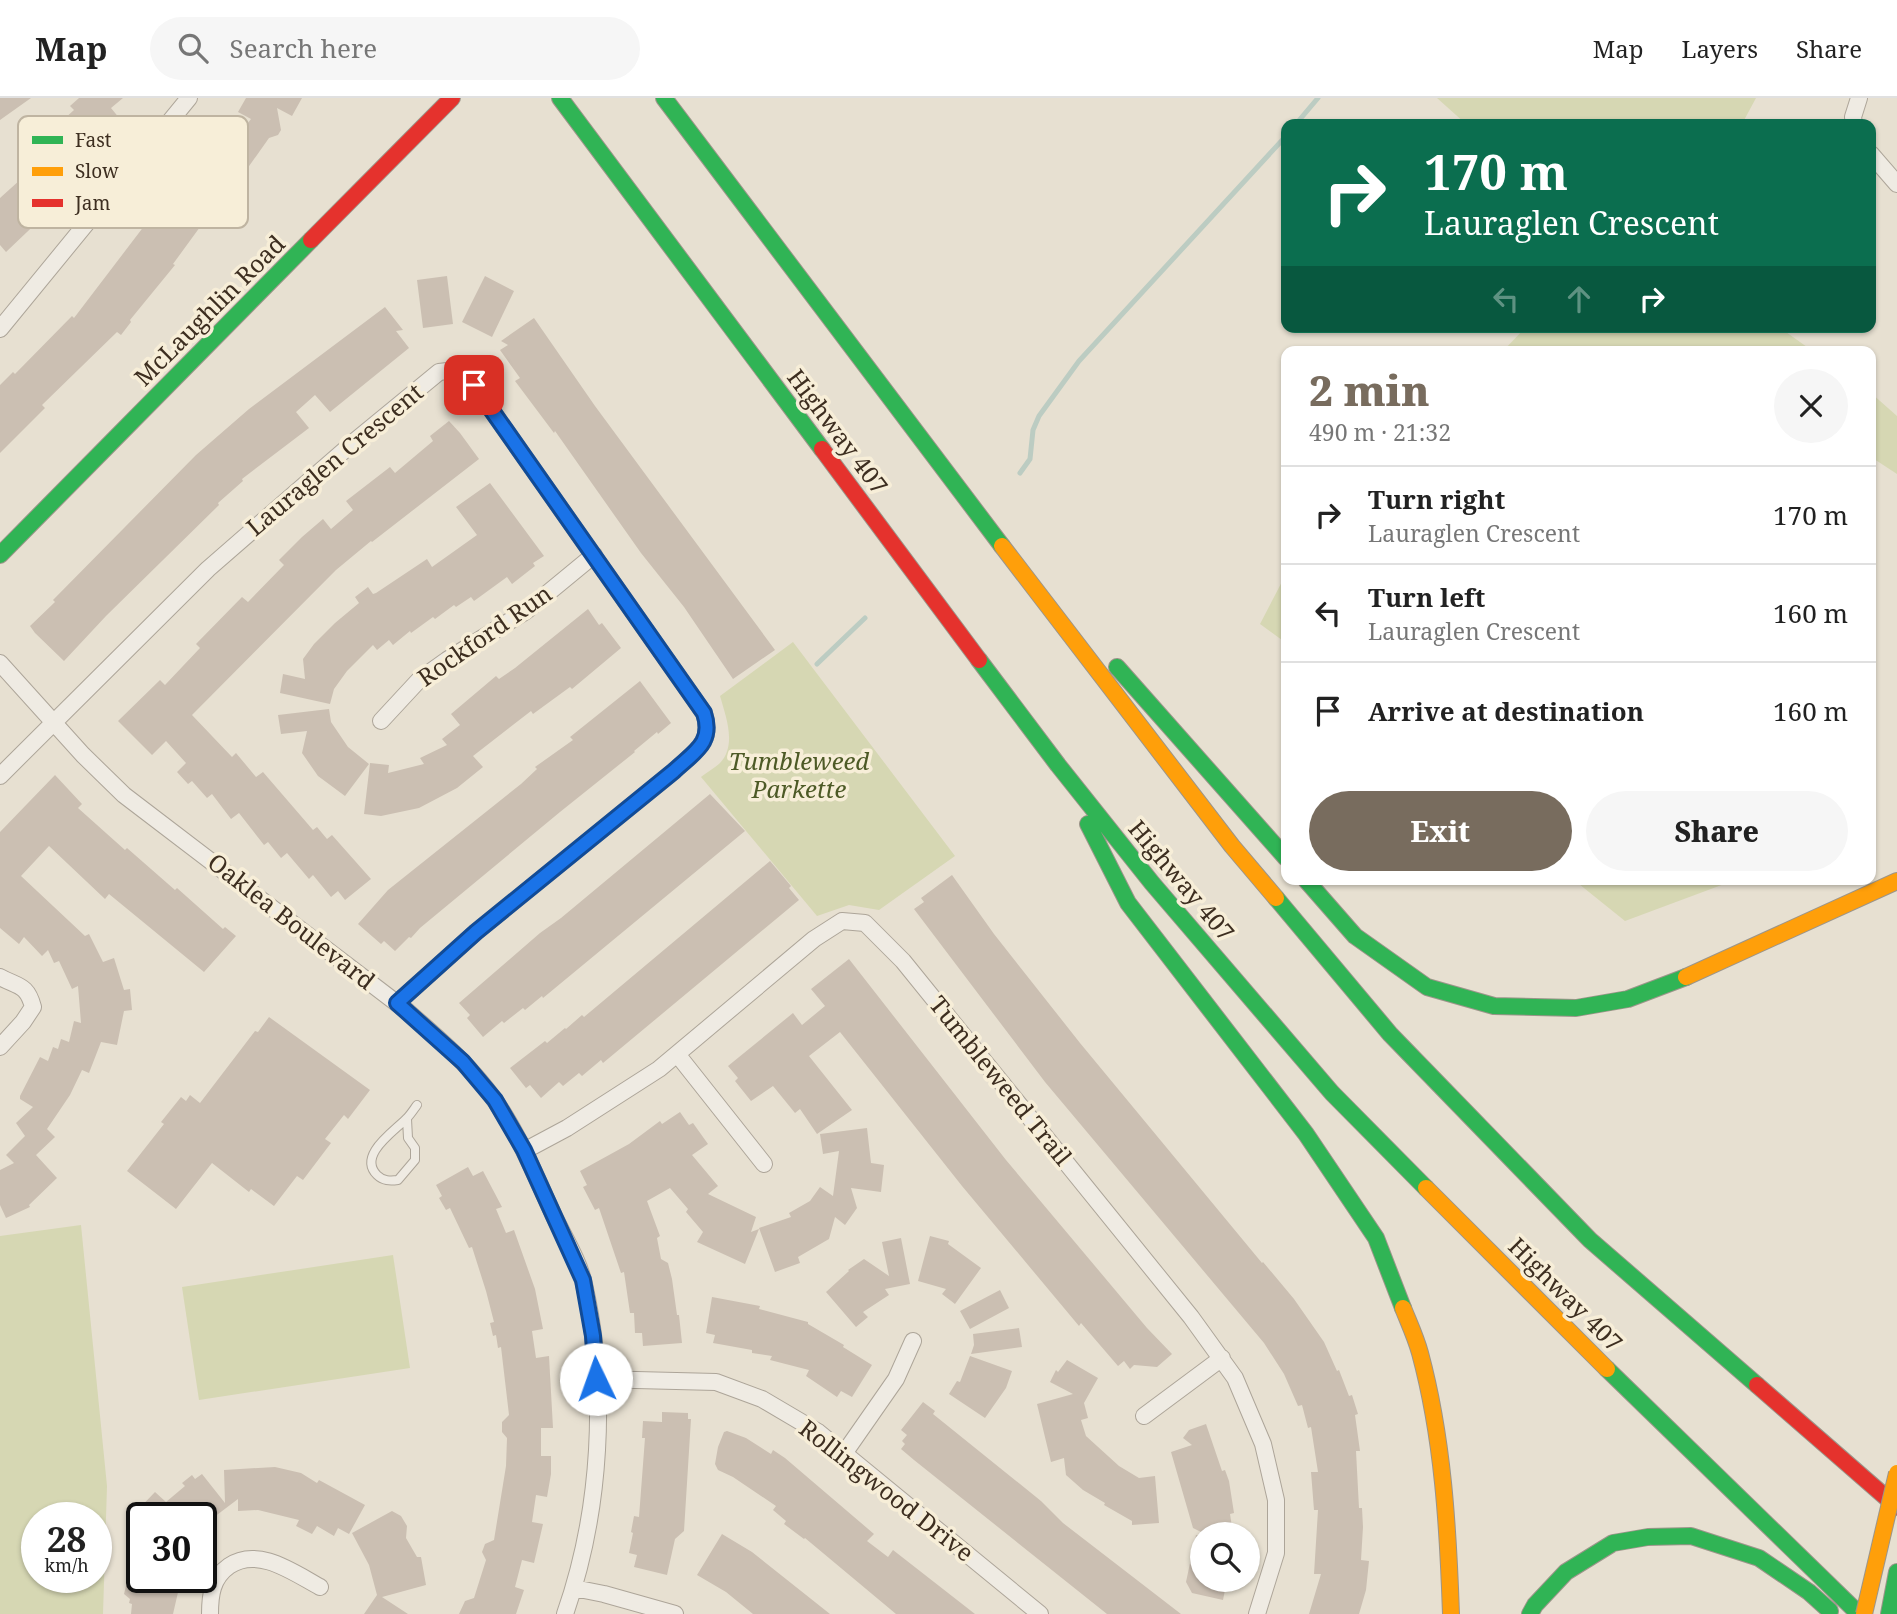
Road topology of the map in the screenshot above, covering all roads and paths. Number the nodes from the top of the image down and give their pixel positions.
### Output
1 (189, 98) edge
2 (452, 98) edge
3 (560, 98) edge
4 (664, 98) edge
5 (1858, 98) edge
6 (174, 116) edge
7 (1853, 119) edge
8 (1876, 160) edge
9 (1897, 184) edge
10 (83, 228) edge
11 (0, 329) edge
12 (0, 555) edge
13 (594, 555) junction
14 (1040, 596) junction
15 (0, 663) edge
16 (381, 721) dead end
17 (55, 722) junction
18 (1058, 765) junction
19 (0, 776) edge
20 (1281, 852) edge
21 (1897, 881) edge
22 (1310, 885) edge
23 (0, 977) edge
24 (397, 1003) junction
25 (0, 1047) edge
26 (677, 1054) junction
27 (417, 1105) dead end
28 (407, 1118) junction
29 (524, 1150) junction
30 (764, 1164) dead end
31 (913, 1341) dead end
32 (1222, 1358) junction
33 (596, 1379) junction
34 (1144, 1416) dead end
35 (843, 1455) junction
36 (1897, 1473) edge
37 (1897, 1507) edge
38 (1897, 1572) edge
39 (320, 1587) dead end
40 (574, 1588) junction
41 (210, 1614) edge
42 (565, 1614) edge
43 (675, 1614) edge
44 (1040, 1614) edge
45 (1257, 1614) edge
46 (1451, 1614) edge
47 (1531, 1614) edge
48 (1834, 1614) edge
49 (1861, 1614) edge
50 (1889, 1614) edge

1 - 6 street
2 - 12 main road, McLaughlin Road
3 - 18 main road, Highway 407
4 - 14 main road
5 - 7 street
8 - 9 street
10 - 11 street
13 - 16 street, Rockford Run
13 - 17 street, Lauraglen Crescent
13 - 24 street, Lauraglen Crescent
14 - 20 main road
14 - 37 main road
15 - 17 street, Oaklea Boulevard
17 - 19 street, Lauraglen Crescent
17 - 24 street, Oaklea Boulevard
18 - 46 main road
18 - 49 main road, Highway 407
21 - 22 main road
23 - 25 street
24 - 29 street, Oaklea Boulevard
26 - 29 street, Tumbleweed Trail
26 - 30 street
26 - 32 street, Tumbleweed Trail
27 - 28 lane
28 - 28 lane
29 - 33 street, Oaklea Boulevard
31 - 35 street
32 - 34 street
32 - 45 street, Tumbleweed Trail
33 - 35 street, Rollingwood Drive
33 - 40 street, Oaklea Boulevard
35 - 44 street, Rollingwood Drive
36 - 49 main road, bridge
38 - 50 main road
39 - 41 street
40 - 42 street, Oaklea Boulevard
40 - 43 street
47 - 48 main road

